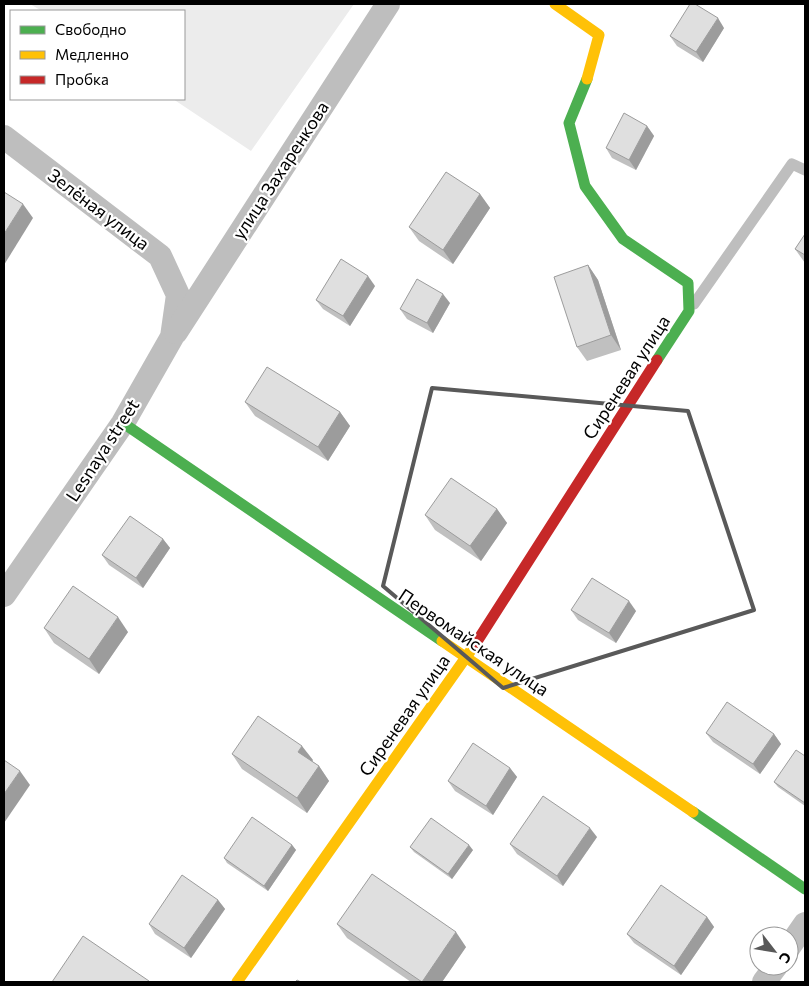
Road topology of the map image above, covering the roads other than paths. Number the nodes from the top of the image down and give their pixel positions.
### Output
1 (388, 4) edge
2 (556, 4) edge
3 (4, 137) edge
4 (805, 170) edge
5 (178, 295) joint
6 (689, 311) junction
7 (172, 337) junction
8 (123, 423) junction
9 (4, 595) edge
10 (466, 658) junction
11 (805, 890) edge
12 (236, 982) edge

1 - 7 street, улица Захаренкова
2 - 6 street
3 - 5 street, Зелёная улица
4 - 6 lane
5 - 7 street, Lesnaya street
6 - 10 street, Сиреневая улица
7 - 8 street, Lesnaya street
8 - 9 street, Lesnaya street
8 - 10 street, Первомайская улица
10 - 11 street, Первомайская улица
10 - 12 street, Сиреневая улица

